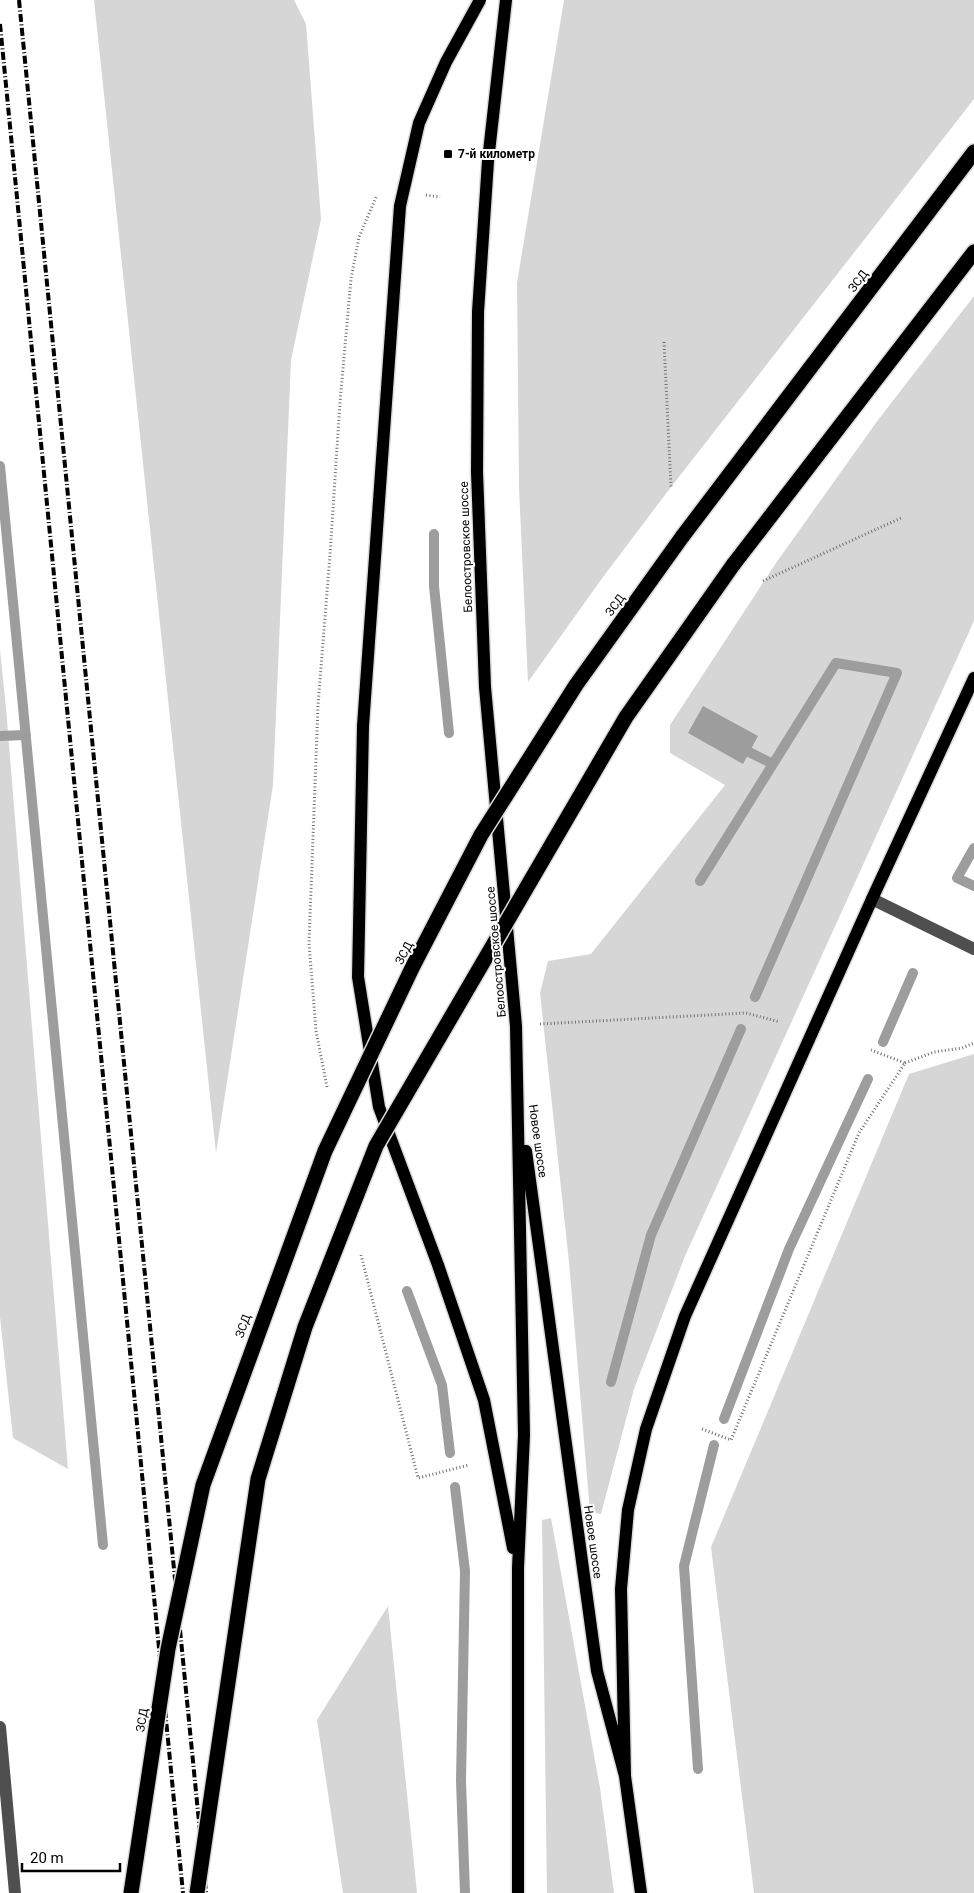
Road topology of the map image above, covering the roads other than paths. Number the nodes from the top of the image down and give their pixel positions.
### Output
1 (480, 0) edge
2 (506, 0) edge
3 (974, 152) edge
4 (974, 252) edge
5 (974, 678) edge
6 (872, 899) junction
7 (974, 949) edge
8 (518, 1094) junction
9 (518, 1568) junction
10 (0, 1727) edge
11 (625, 1776) junction
12 (15, 1893) edge
13 (131, 1893) edge
14 (197, 1893) edge
15 (518, 1893) edge
16 (640, 1893) edge

1 - 9 main road, bridge
2 - 8 main road, Белоостровское шоссе
3 - 13 highway, ЗСД, bridge
4 - 14 highway, bridge
5 - 6 main road
6 - 7 lane
6 - 11 main road
8 - 9 main road, Новое шоссе
8 - 11 main road, Новое шоссе
9 - 15 main road, Новое шоссе
10 - 12 lane
11 - 16 main road, Новое шоссе

